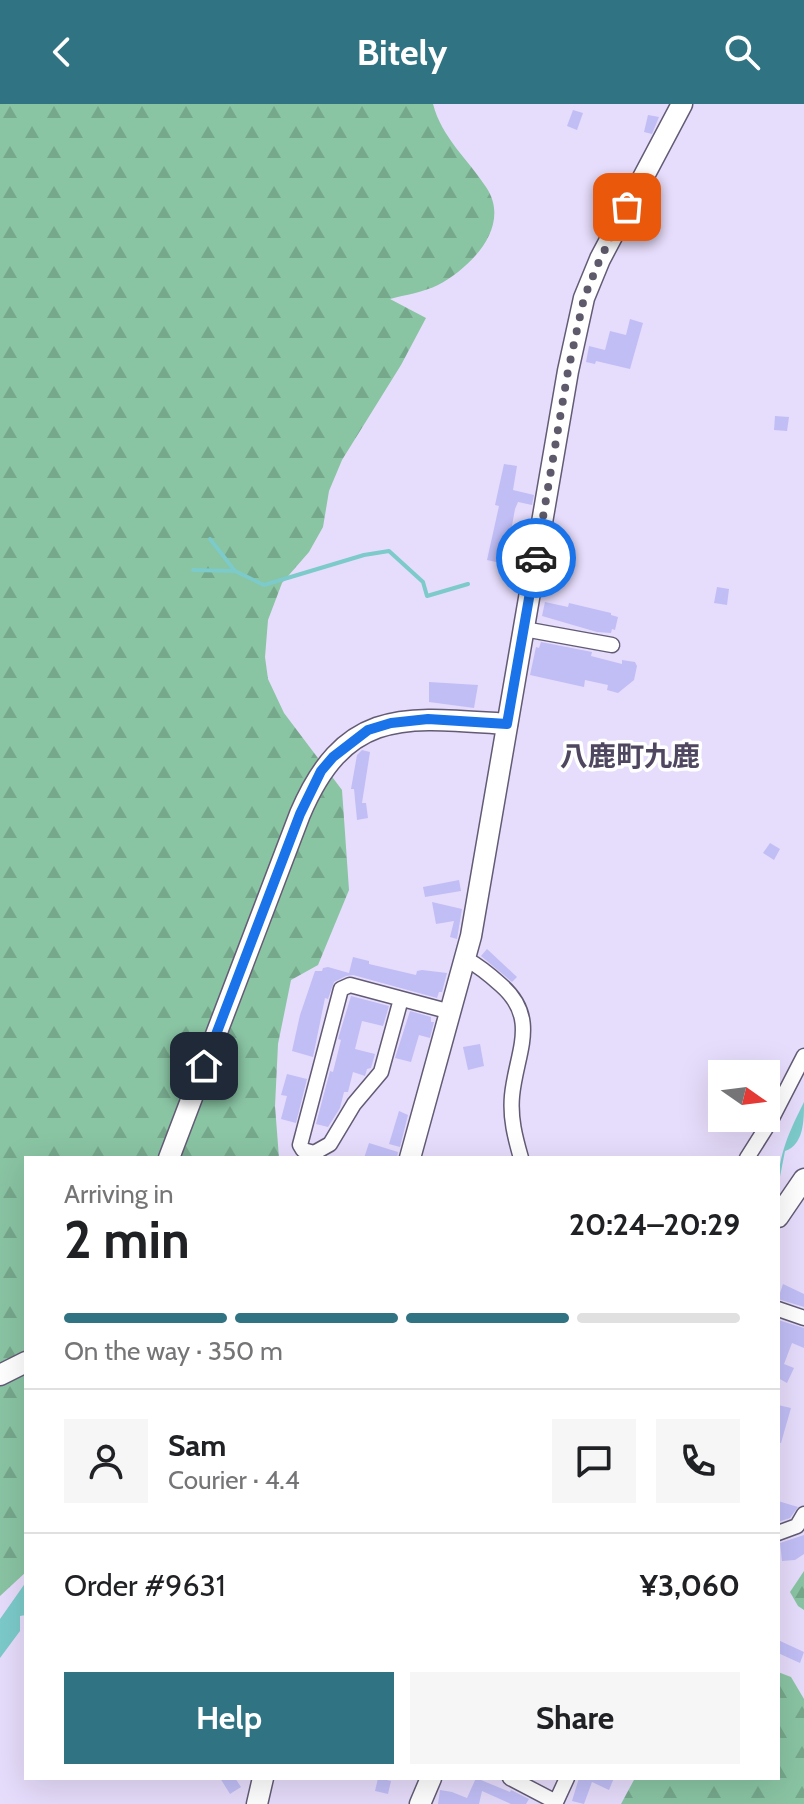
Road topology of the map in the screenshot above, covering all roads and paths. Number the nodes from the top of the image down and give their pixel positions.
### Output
1 (682, 104) edge
2 (524, 629) junction
3 (612, 645) dead end
4 (507, 724) junction
5 (466, 959) junction
6 (401, 999) junction
7 (451, 1012) junction
8 (804, 1056) edge
9 (170, 1156) edge
10 (411, 1156) edge
11 (520, 1156) edge
12 (748, 1156) edge
13 (804, 1179) edge
14 (780, 1214) edge
15 (780, 1310) edge
16 (804, 1318) edge
17 (24, 1363) edge
18 (0, 1375) edge
19 (804, 1514) edge
20 (780, 1532) edge
21 (263, 1780) edge
22 (430, 1780) edge
23 (514, 1780) edge
24 (566, 1780) edge
25 (556, 1803) edge
26 (257, 1804) edge
27 (420, 1804) edge

1 - 2 street
2 - 3 street
2 - 4 street
4 - 5 street
4 - 9 street
5 - 7 street
5 - 11 street
6 - 6 street
6 - 7 street
7 - 10 street
8 - 12 street
13 - 14 street
15 - 16 street
17 - 18 street
19 - 20 street
21 - 26 street
22 - 27 street
23 - 25 street
24 - 25 street

